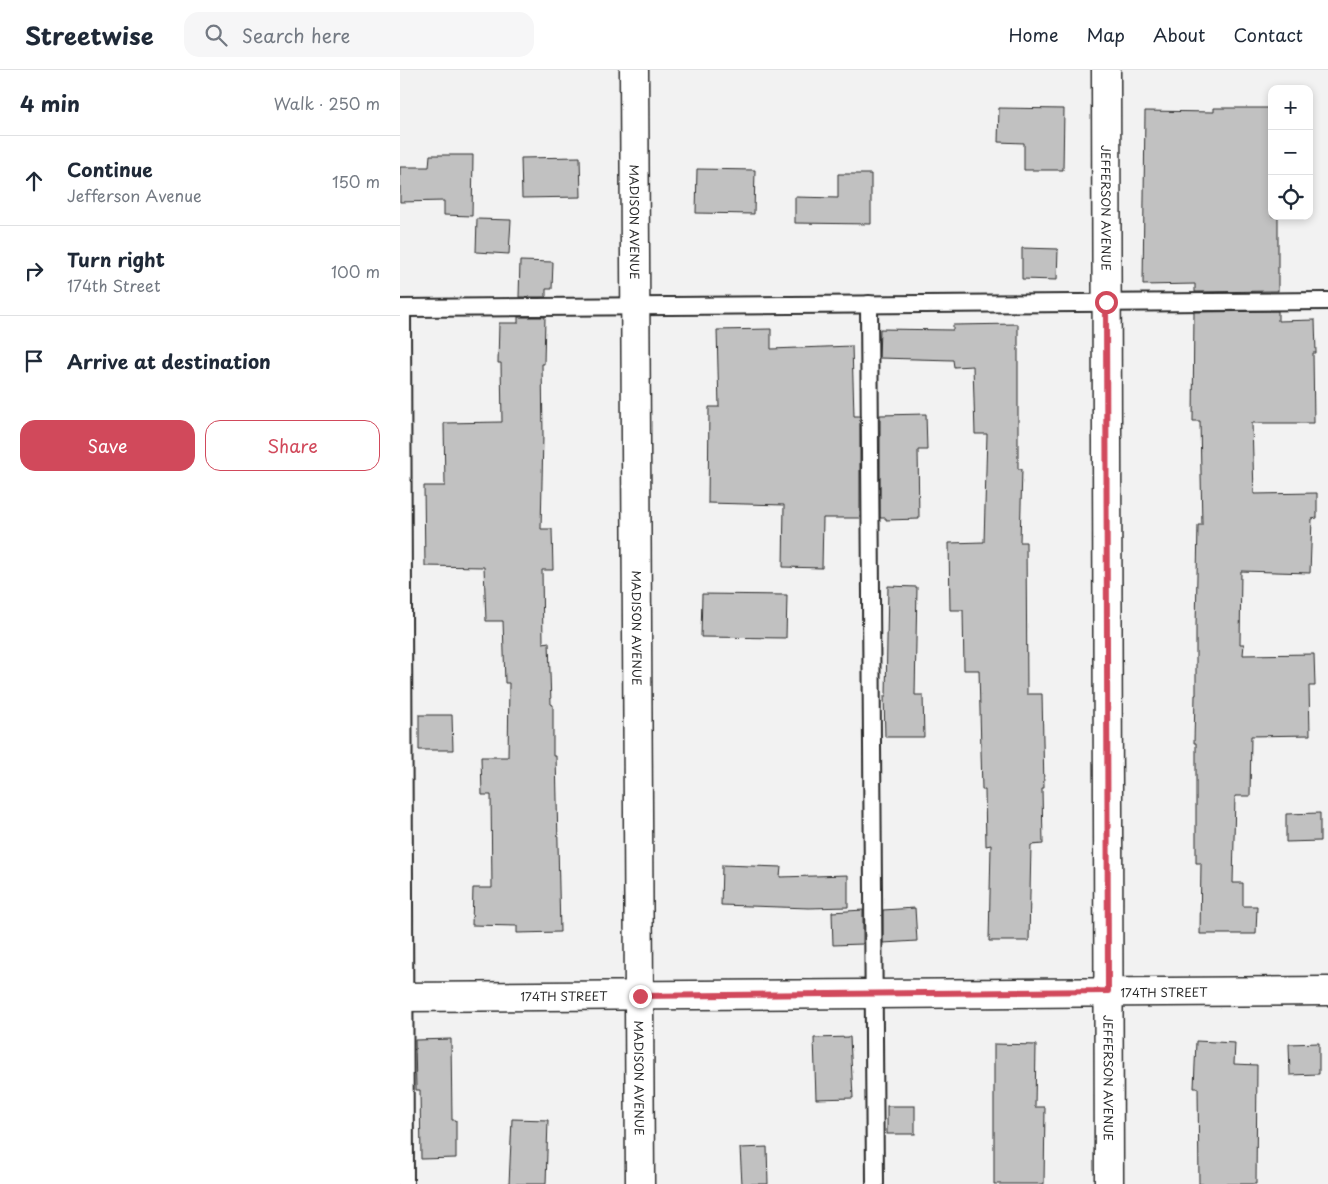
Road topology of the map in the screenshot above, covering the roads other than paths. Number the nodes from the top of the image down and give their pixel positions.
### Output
1 (634, 70) edge
2 (1106, 70) edge
3 (1328, 301) edge
4 (1106, 302) junction
5 (869, 304) junction
6 (635, 306) junction
7 (401, 308) edge
8 (1108, 991) junction
9 (1328, 991) edge
10 (874, 993) junction
11 (640, 996) junction
12 (403, 997) edge
13 (405, 1184) edge
14 (640, 1184) edge
15 (875, 1184) edge
16 (1109, 1184) edge

1 - 6 street, MADISON AVENUE
2 - 4 street, JEFFERSON AVENUE
3 - 4 lane
4 - 5 lane
4 - 8 street, JEFFERSON AVENUE
5 - 6 lane
5 - 10 lane
6 - 7 lane
6 - 11 street, MADISON AVENUE
7 - 12 lane
8 - 9 street, 174TH STREET
8 - 10 street, 174TH STREET
8 - 16 street, JEFFERSON AVENUE
10 - 11 street, 174TH STREET
10 - 15 lane
11 - 12 street, 174TH STREET
11 - 14 street, MADISON AVENUE
12 - 13 lane

